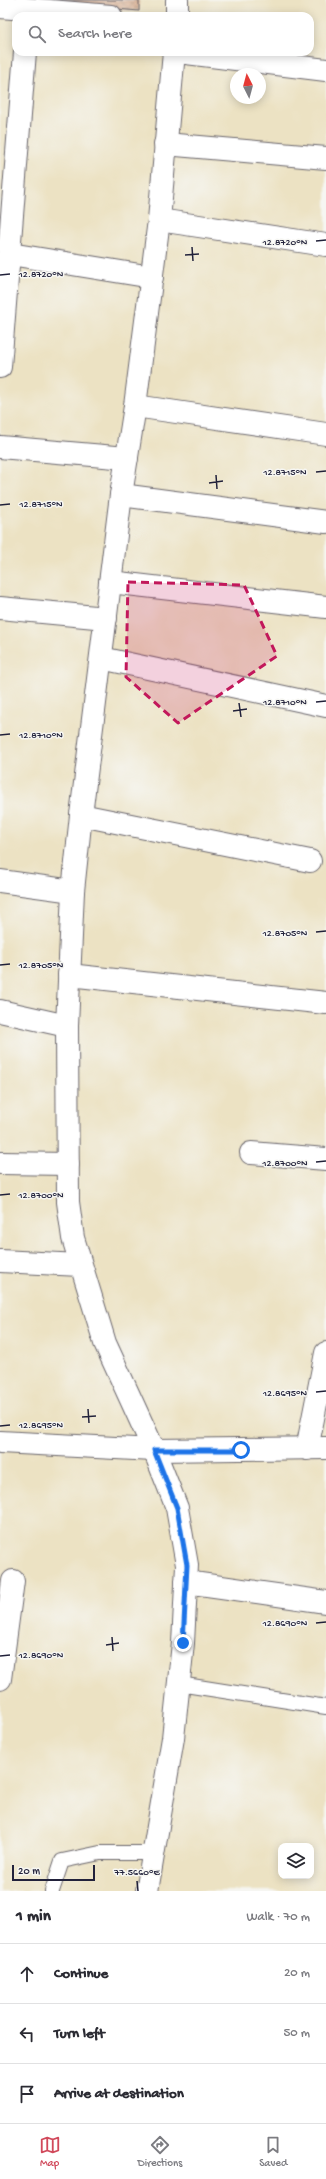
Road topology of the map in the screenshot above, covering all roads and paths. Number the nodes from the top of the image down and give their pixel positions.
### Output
1 (177, 0) edge
2 (0, 7) edge
3 (28, 12) edge
4 (177, 12) edge
5 (25, 56) edge
6 (174, 56) edge
7 (211, 56) edge
8 (326, 70) edge
9 (165, 144) junction
10 (326, 158) edge
11 (159, 220) junction
12 (326, 246) edge
13 (10, 254) junction
14 (152, 277) junction
15 (0, 367) edge
16 (135, 406) junction
17 (326, 434) edge
18 (0, 447) edge
19 (127, 458) junction
20 (120, 495) junction
21 (326, 522) edge
22 (110, 582) junction
23 (326, 607) edge
24 (0, 608) edge
25 (106, 618) junction
26 (101, 658) junction
27 (326, 706) edge
28 (81, 815) junction
29 (310, 861) dead end
30 (0, 881) edge
31 (73, 891) junction
32 (69, 975) junction
33 (326, 1003) edge
34 (0, 1011) edge
35 (66, 1026) junction
36 (251, 1152) dead end
37 (326, 1159) edge
38 (0, 1163) edge
39 (68, 1164) junction
40 (0, 1261) edge
41 (80, 1265) junction
42 (326, 1353) edge
43 (0, 1442) edge
44 (316, 1448) edge
45 (154, 1450) junction
46 (13, 1581) dead end
47 (186, 1582) junction
48 (326, 1602) edge
49 (0, 1679) edge
50 (179, 1684) junction
51 (326, 1707) edge
52 (154, 1853) junction
53 (52, 1891) edge
54 (147, 1891) edge

1 - 4 street
2 - 3 street
5 - 13 street
6 - 9 street
7 - 8 street
9 - 10 street
9 - 11 street
11 - 12 street
11 - 14 street
13 - 14 street
13 - 15 street
14 - 16 street
16 - 17 street
16 - 19 street
18 - 19 street
19 - 20 street
20 - 21 street
20 - 22 street
22 - 23 street
22 - 25 street
24 - 25 street
25 - 26 street
26 - 27 street
26 - 28 street
28 - 29 street
28 - 31 street
30 - 31 street
31 - 32 street
32 - 33 street
32 - 35 street
34 - 35 street
35 - 39 street
36 - 37 street
38 - 39 street
39 - 41 street
40 - 41 street
41 - 45 street
42 - 44 street
43 - 45 street
44 - 45 street
45 - 47 street
46 - 49 street
47 - 48 street
47 - 50 street
50 - 51 lane
50 - 52 street
52 - 53 lane
52 - 54 street

